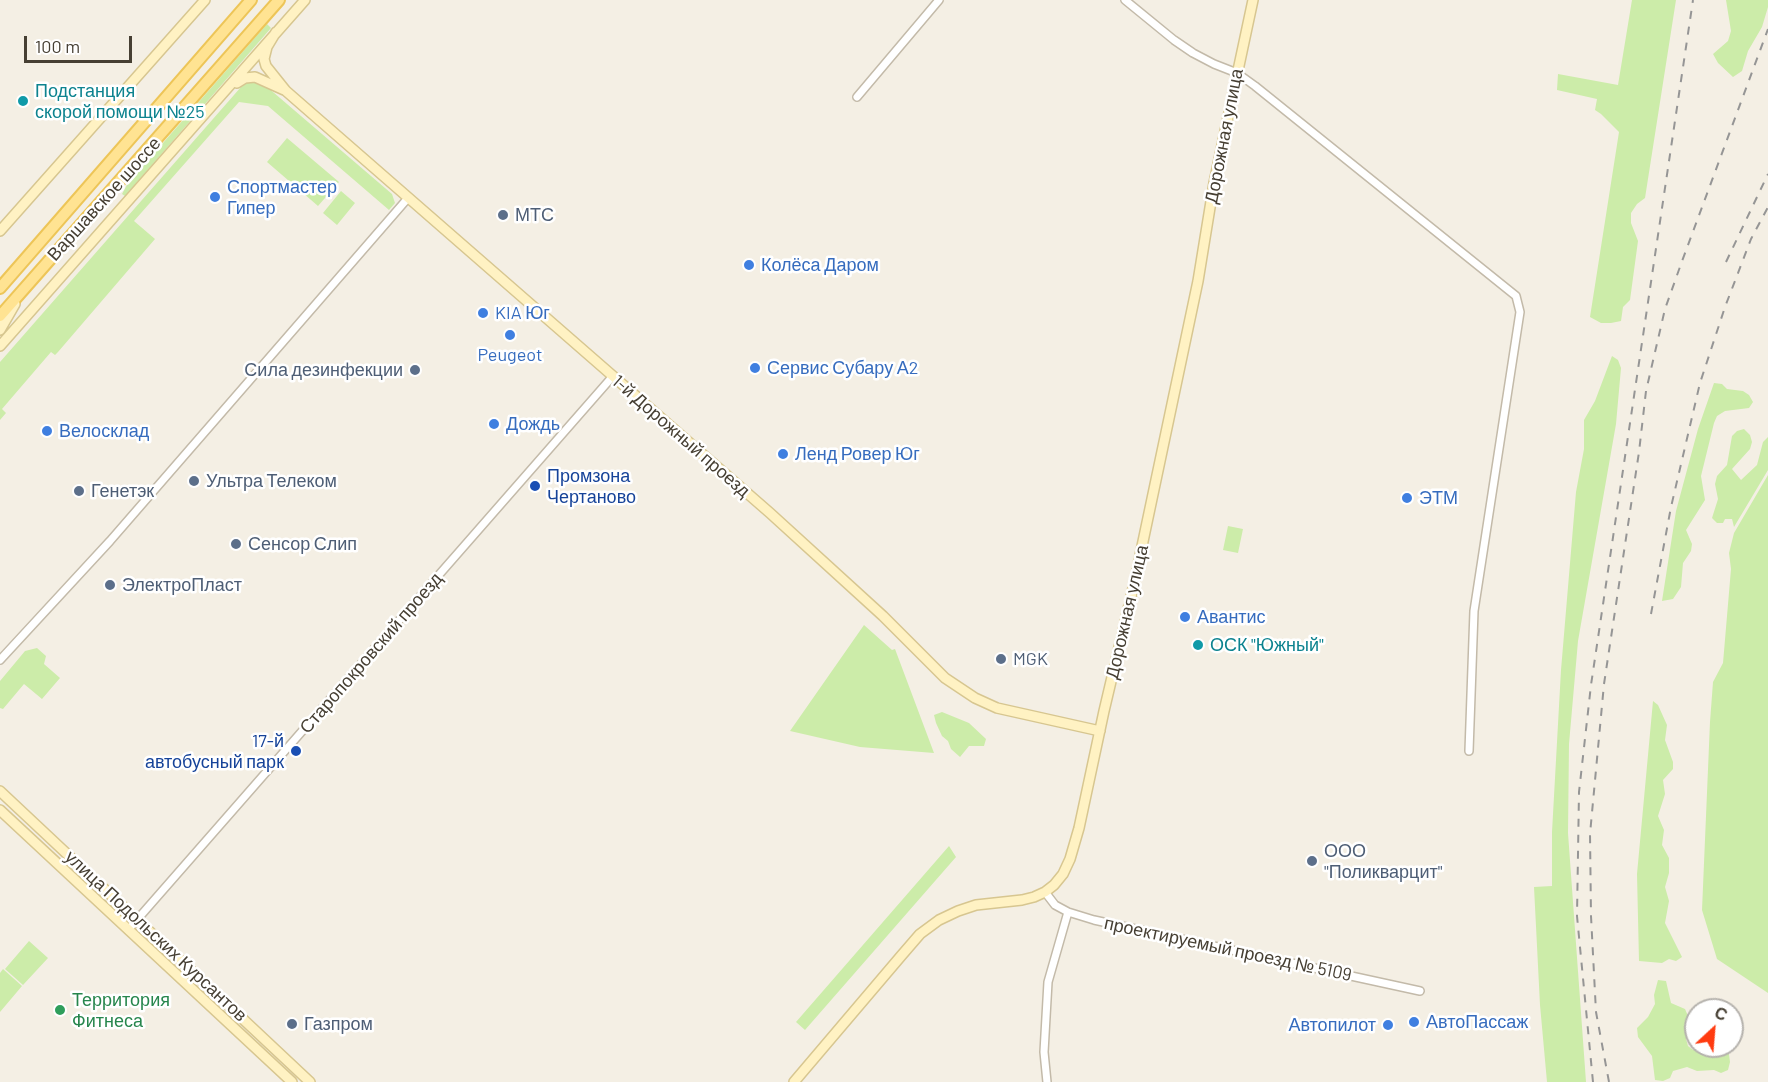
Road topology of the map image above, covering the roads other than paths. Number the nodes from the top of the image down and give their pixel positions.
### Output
1 (205, 0) edge
2 (251, 0) edge
3 (279, 0) edge
4 (305, 0) edge
5 (939, 0) edge
6 (1125, 0) edge
7 (1254, 0) edge
8 (276, 32) junction
9 (1237, 73) junction
10 (286, 91) junction
11 (222, 94) junction
12 (857, 97) dead end
13 (408, 198) junction
14 (0, 231) edge
15 (0, 288) edge
16 (22, 290) junction
17 (0, 316) edge
18 (0, 330) edge
19 (0, 346) edge
20 (613, 376) junction
21 (0, 660) edge
22 (1100, 731) junction
23 (1469, 751) dead end
24 (0, 791) edge
25 (0, 810) edge
26 (1045, 892) junction
27 (1068, 912) junction
28 (138, 919) junction
29 (128, 930) junction
30 (1420, 991) dead end
31 (292, 1082) edge
32 (310, 1082) edge
33 (794, 1082) edge
34 (1047, 1082) edge

1 - 14 main road
2 - 15 main road, Варшавское шоссе
3 - 16 main road, Варшавское шоссе
4 - 8 main road
5 - 12 street
6 - 9 street
7 - 9 main road, Дорожная улица
8 - 10 main road
8 - 11 main road
9 - 22 main road, Дорожная улица
9 - 23 street
10 - 11 main road
10 - 13 main road, 1-й Дорожный проезд
11 - 19 main road
13 - 20 main road, 1-й Дорожный проезд
13 - 21 street
16 - 17 main road, Варшавское шоссе
16 - 18 main road
20 - 22 main road, 1-й Дорожный проезд
20 - 28 street, Старопокровский проезд
22 - 26 main road, Дорожная улица
24 - 28 main road, улица Подольских Курсантов
25 - 29 main road, улица Подольских Курсантов
26 - 27 street, проектируемый проезд № 5109
26 - 33 main road
27 - 30 street, проектируемый проезд № 5109
27 - 34 street
28 - 29 street, Старопокровский проезд
28 - 32 main road, улица Подольских Курсантов
29 - 31 main road, улица Подольских Курсантов

